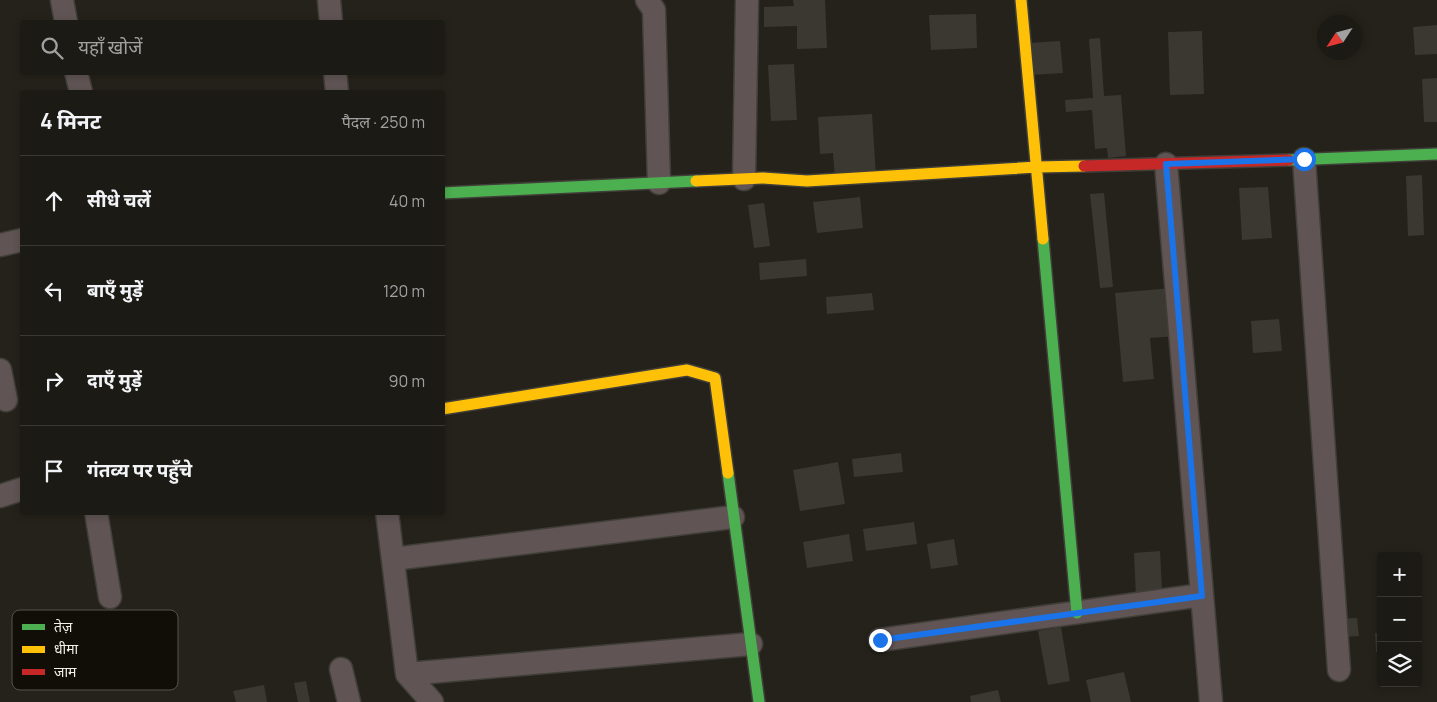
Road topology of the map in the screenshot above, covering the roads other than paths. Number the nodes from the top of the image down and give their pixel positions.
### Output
1 (62, 0) edge
2 (329, 0) edge
3 (647, 0) edge
4 (747, 0) edge
5 (1021, 0) edge
6 (66, 20) edge
7 (331, 20) edge
8 (77, 75) edge
9 (336, 75) edge
10 (80, 90) edge
11 (337, 90) edge
12 (1437, 154) edge
13 (1304, 159) junction
14 (1166, 164) junction
15 (1037, 167) junction
16 (744, 179) junction
17 (659, 183) junction
18 (445, 193) edge
19 (20, 241) edge
20 (0, 246) edge
21 (0, 370) edge
22 (6, 400) dead end
23 (445, 409) edge
24 (20, 490) edge
25 (0, 496) edge
26 (96, 515) edge
27 (387, 515) edge
28 (734, 517) junction
29 (393, 558) junction
30 (1202, 596) junction
31 (110, 598) dead end
32 (1077, 613) junction
33 (880, 640) dead end
34 (751, 644) junction
35 (341, 669) dead end
36 (1339, 670) dead end
37 (407, 674) junction
38 (349, 702) edge
39 (432, 702) edge
40 (759, 702) edge
41 (1211, 702) edge

1 - 6 street
2 - 7 street
3 - 17 street
4 - 16 street
5 - 15 street
8 - 10 street
9 - 11 street
12 - 13 street
13 - 14 street
13 - 36 street
14 - 15 street
14 - 30 street
15 - 16 street
15 - 32 street
16 - 17 street
17 - 18 street
19 - 20 street
21 - 22 street
23 - 28 street
24 - 25 street
26 - 31 street
27 - 29 street
28 - 29 street
28 - 34 street
29 - 37 street
30 - 32 street
30 - 41 street
32 - 33 street
34 - 37 street
34 - 40 street
35 - 38 street
37 - 39 street

